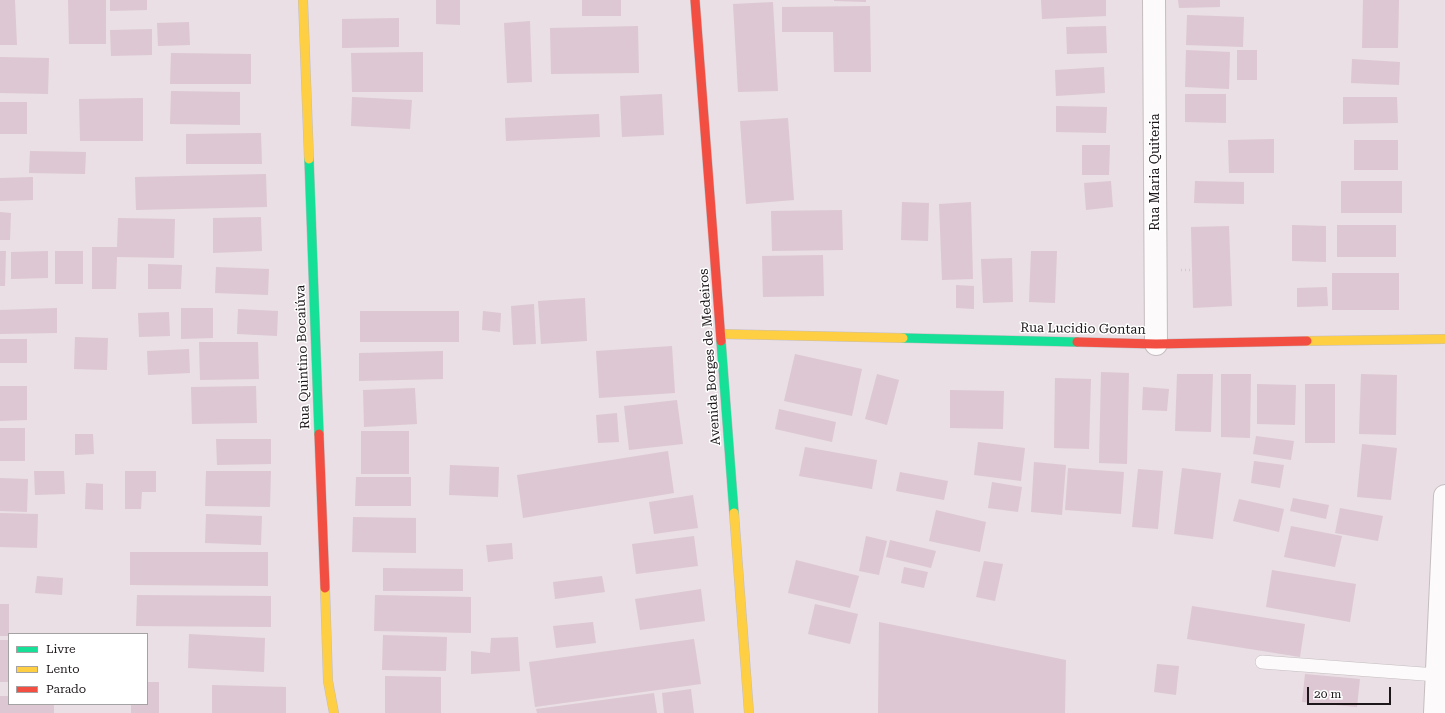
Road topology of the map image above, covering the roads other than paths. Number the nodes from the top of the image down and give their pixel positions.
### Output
1 (303, 0) edge
2 (696, 0) edge
3 (1154, 0) edge
4 (721, 334) junction
5 (1445, 339) edge
6 (1156, 344) junction
7 (1445, 496) edge
8 (1262, 662) dead end
9 (1440, 670) edge
10 (334, 713) edge
11 (749, 713) edge
12 (1435, 713) edge

1 - 10 street, Rua Quintino Bocaiúva
2 - 4 street, Avenida Borges de Medeiros
3 - 6 street, Rua Maria Quiteria
4 - 6 street, Rua Lucidio Gontan
4 - 11 street, Avenida Borges de Medeiros
5 - 6 street, Rua Lucidio Gontan
7 - 9 street
8 - 9 lane
9 - 12 street

